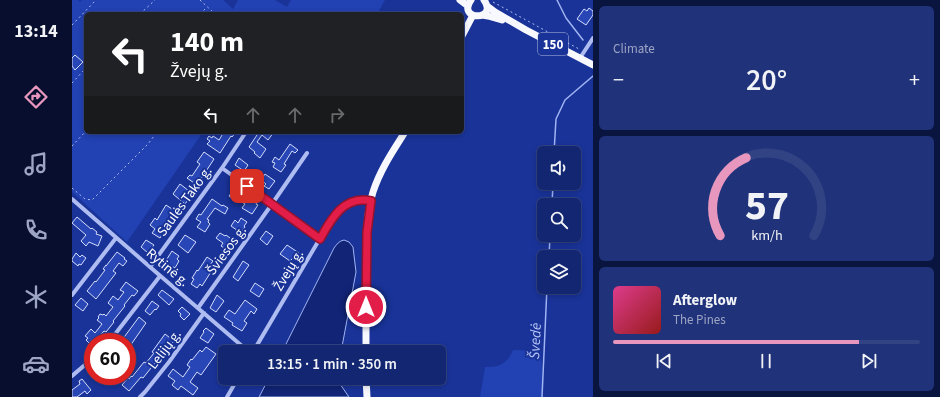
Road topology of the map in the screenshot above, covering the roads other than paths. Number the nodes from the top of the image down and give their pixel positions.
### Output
1 (460, 0) edge
2 (487, 2) edge
3 (469, 3) edge
4 (473, 15) junction
5 (482, 16) junction
6 (526, 30) junction
7 (464, 32) edge
8 (593, 38) edge
9 (582, 55) junction
10 (593, 65) edge
11 (245, 134) edge
12 (404, 134) edge
13 (307, 153) dead end
14 (222, 168) junction
15 (72, 199) edge
16 (371, 201) junction
17 (272, 204) junction
18 (116, 238) junction
19 (320, 239) junction
20 (150, 267) junction
21 (160, 276) junction
22 (72, 295) edge
23 (198, 308) junction
24 (204, 313) junction
25 (116, 333) edge
26 (241, 345) edge
27 (257, 345) edge
28 (366, 345) edge
29 (84, 366) edge
30 (72, 376) edge
31 (234, 385) edge
32 (366, 385) edge
33 (140, 397) edge
34 (227, 397) edge
35 (367, 397) edge

1 - 3 main road
2 - 5 main road
2 - 6 main road
3 - 4 main road
4 - 5 main road
4 - 7 main road
5 - 6 main road
6 - 9 main road, 150
8 - 9 street
9 - 10 main road, 150
11 - 14 street, Saulės Tako g.
12 - 16 main road
13 - 17 street, Šviesos g.
14 - 17 street
14 - 20 street, Saulės Tako g.
15 - 18 street, Rytinė g.
16 - 19 street, Žvejų g.
16 - 28 main road
17 - 19 street
17 - 23 street, Šviesos g.
18 - 20 street, Rytinė g.
18 - 22 street
19 - 27 street, Žvejų g.
20 - 21 street, Rytinė g.
21 - 23 street, Rytinė g.
21 - 25 street
23 - 24 street, Rytinė g.
24 - 26 street, Rytinė g.
24 - 33 street, Lelijų g.
29 - 30 street
31 - 34 street
32 - 35 main road

